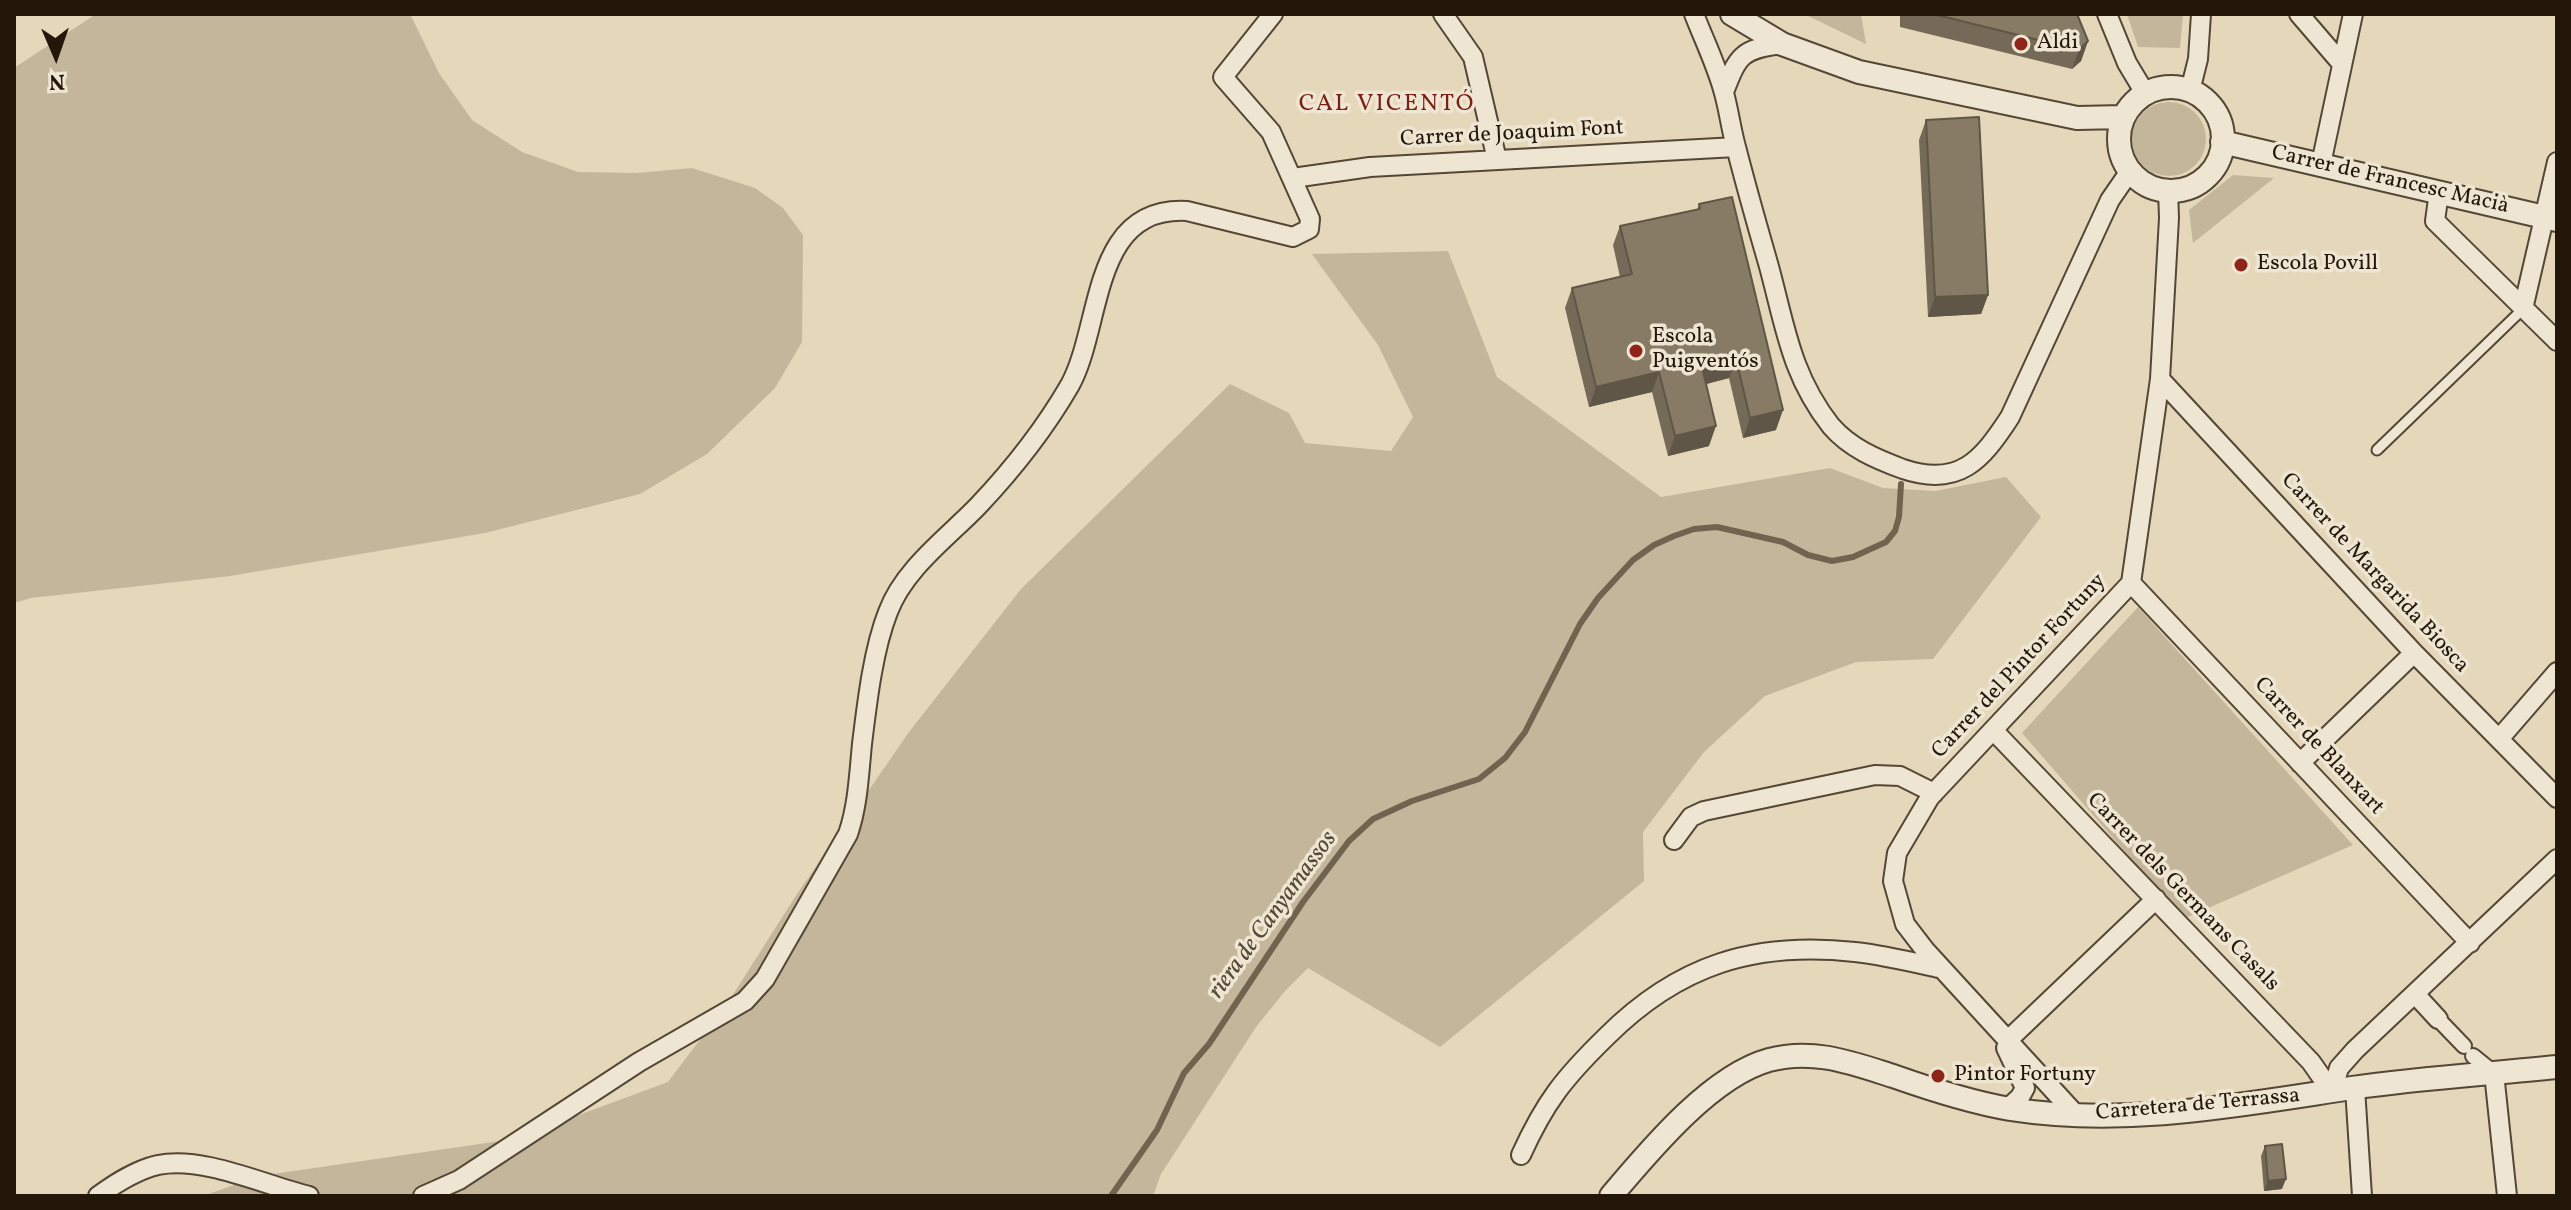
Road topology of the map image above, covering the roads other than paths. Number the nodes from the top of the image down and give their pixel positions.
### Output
1 (1273, 14) edge
2 (1443, 14) edge
3 (1694, 14) edge
4 (1732, 14) edge
5 (2107, 14) edge
6 (2201, 14) edge
7 (2299, 14) edge
8 (2353, 14) edge
9 (1782, 44) junction
10 (2342, 64) junction
11 (2190, 91) junction
12 (1724, 92) junction
13 (2145, 93) junction
14 (2123, 117) junction
15 (2077, 118) junction
16 (2222, 142) junction
17 (2119, 146) junction
18 (1736, 147) junction
19 (1497, 160) junction
20 (2557, 162) edge
21 (2321, 164) junction
22 (2130, 171) junction
23 (1293, 178) junction
24 (2168, 190) junction
25 (2439, 192) junction
26 (2550, 218) edge
27 (2523, 309) junction
28 (2557, 341) edge
29 (2160, 379) junction
30 (2377, 450) dead end
31 (2131, 583) junction
32 (2414, 653) junction
33 (2557, 672) edge
34 (1993, 730) junction
35 (2499, 739) junction
36 (2300, 763) junction
37 (1934, 793) junction
38 (2557, 798) edge
39 (1674, 840) dead end
40 (2557, 859) edge
41 (2156, 899) junction
42 (2470, 943) junction
43 (1939, 968) junction
44 (2415, 994) junction
45 (2438, 1019) joint
46 (2003, 1036) junction
47 (2557, 1067) edge
48 (2494, 1073) junction
49 (2344, 1090) junction
50 (2007, 1109) junction
51 (2078, 1117) junction
52 (1521, 1155) dead end
53 (98, 1196) edge
54 (309, 1196) edge
55 (423, 1196) edge
56 (1611, 1196) edge
57 (2362, 1196) edge
58 (2507, 1196) edge

1 - 23 street
2 - 19 street
3 - 12 street
4 - 9 street
5 - 13 street
6 - 11 street
7 - 10 street
8 - 10 street
9 - 12 street
9 - 15 street
10 - 21 street
11 - 13 street
11 - 16 street
12 - 18 street
13 - 14 street
14 - 15 street
14 - 17 street
15 - 17 street
16 - 21 street, Carrer de Francesc Macià
16 - 24 street
17 - 22 street
18 - 19 street, Carrer de Joaquim Font
18 - 22 street
19 - 23 street, Carrer de Joaquim Font
20 - 26 street
21 - 25 street, Carrer de Francesc Macià
22 - 24 street
23 - 55 street
24 - 29 street, Carrer del Pintor Fortuny
25 - 26 street, Carrer de Francesc Macià
25 - 27 street
26 - 27 street
27 - 28 street
27 - 30 lane
29 - 31 street, Carrer del Pintor Fortuny
29 - 32 street, Carrer de Margarida Biosca
31 - 34 street, Carrer del Pintor Fortuny
31 - 36 street, Carrer de Blanxart
32 - 35 street, Carrer de Margarida Biosca
32 - 36 street
33 - 35 street
34 - 37 street, Carrer del Pintor Fortuny
34 - 41 street, Carrer dels Germans Casals
35 - 38 street, Carrer de Margarida Biosca
36 - 42 street, Carrer de Blanxart
37 - 39 street
37 - 43 street, Carrer del Pintor Fortuny
40 - 42 street
41 - 46 street
41 - 49 street, Carrer dels Germans Casals
42 - 44 street
43 - 46 street, Carrer del Pintor Fortuny
43 - 52 street
44 - 45 street
44 - 49 street
45 - 48 street
46 - 50 street, Carrer del Pintor Fortuny
46 - 51 street, Carrer del Pintor Fortuny
47 - 48 street, Carretera de Terrassa
48 - 49 street, Carretera de Terrassa
48 - 58 street
49 - 51 street, Carretera de Terrassa
49 - 57 street
50 - 51 street, Carretera de Terrassa
50 - 56 street, Carretera de Terrassa
53 - 54 street

